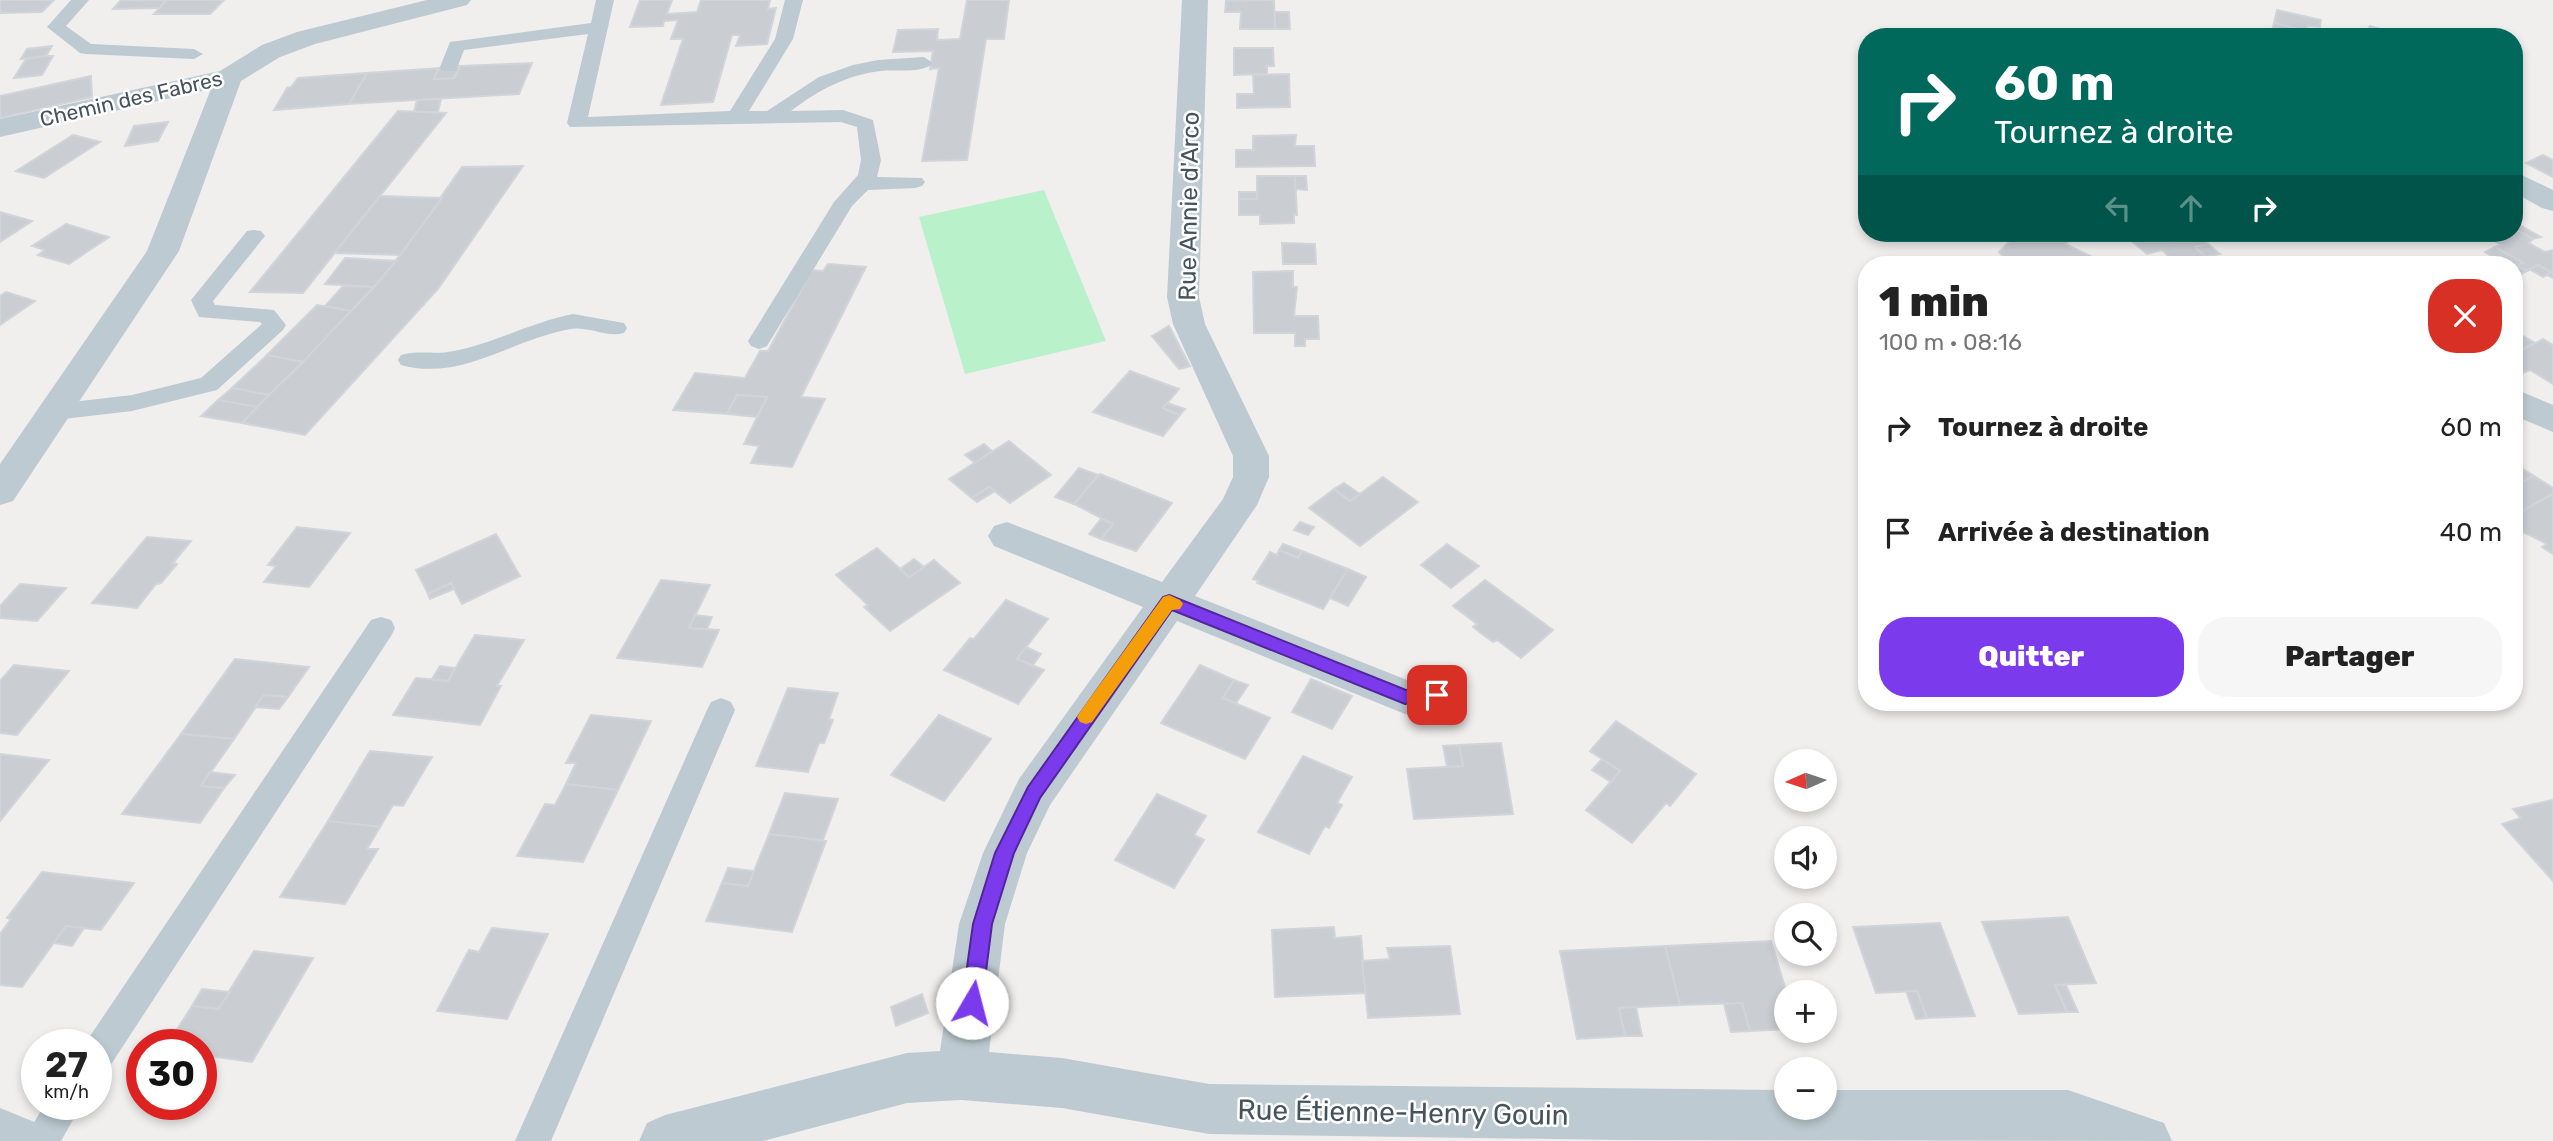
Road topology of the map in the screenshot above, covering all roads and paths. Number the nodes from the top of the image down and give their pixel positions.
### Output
1 (80, 0) edge
2 (458, 0) edge
3 (605, 0) edge
4 (794, 0) edge
5 (1195, 0) edge
6 (598, 27) junction
7 (194, 54) dead end
8 (923, 63) dead end
9 (449, 67) dead end
10 (229, 77) junction
11 (772, 116) junction
12 (736, 117) junction
13 (0, 128) edge
14 (915, 182) dead end
15 (864, 184) junction
16 (2523, 185) edge
17 (2553, 202) edge
18 (254, 236) dead end
19 (616, 328) dead end
20 (759, 341) dead end
21 (409, 360) dead end
22 (2523, 405) edge
23 (55, 412) junction
24 (2553, 420) edge
25 (0, 492) edge
26 (1007, 536) dead end
27 (1169, 602) junction
28 (381, 628) dead end
29 (1437, 695) dead end
30 (721, 710) dead end
31 (112, 1033) edge
32 (961, 1075) junction
33 (55, 1120) edge
34 (0, 1134) edge
35 (19, 1141) edge
36 (41, 1141) edge
37 (533, 1141) edge
38 (665, 1141) edge
39 (2146, 1141) edge

1 - 7 lane
2 - 10 street, Chemin des Fabres
3 - 6 lane
4 - 12 lane
5 - 27 street, Rue Annie d'Arco
6 - 9 lane
6 - 12 lane
8 - 11 lane
10 - 13 street, Chemin des Fabres
10 - 23 street
11 - 12 lane
11 - 15 lane
14 - 15 lane
15 - 20 lane
16 - 17 street
18 - 23 lane
19 - 21 lane
22 - 24 street
23 - 25 street
26 - 27 street
27 - 29 street
27 - 32 street, Rue Annie d'Arco
28 - 31 lane
30 - 37 lane
32 - 38 street, Rue Étienne-Henry Gouin
32 - 39 street, Rue Étienne-Henry Gouin
33 - 36 lane
34 - 35 street

